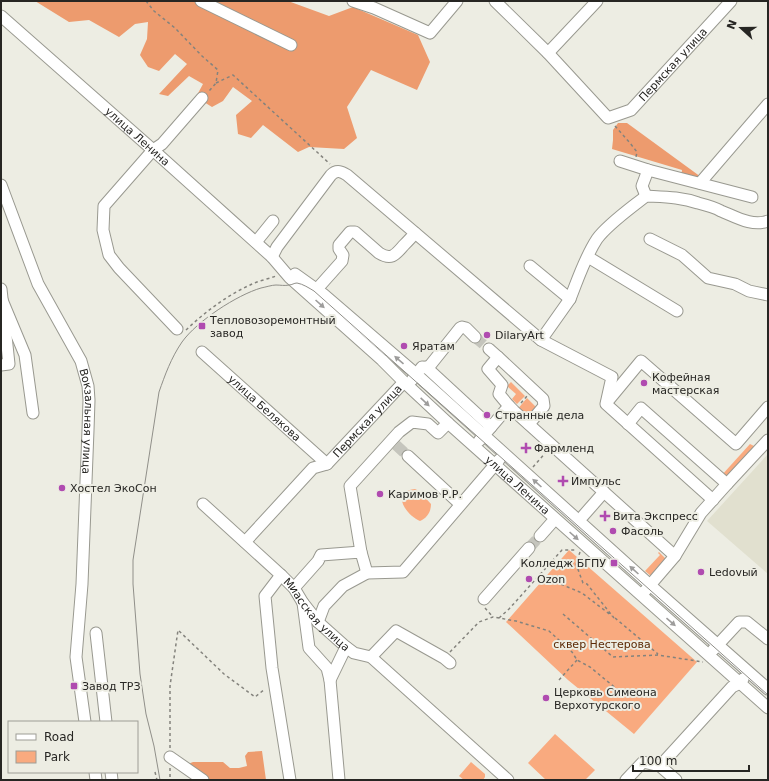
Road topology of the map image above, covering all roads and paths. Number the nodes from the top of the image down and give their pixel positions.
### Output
1 (146, 1) edge
2 (201, 1) edge
3 (353, 1) edge
4 (457, 1) edge
5 (495, 1) edge
6 (597, 1) edge
7 (731, 1) edge
8 (1, 16) edge
9 (291, 45) dead end
10 (548, 53) junction
11 (216, 83) junction
12 (202, 98) joint
13 (768, 104) edge
14 (608, 118) junction
15 (157, 147) junction
16 (620, 161) dead end
17 (635, 166) junction
18 (648, 170) junction
19 (338, 171) junction
20 (700, 183) junction
21 (1, 185) edge
22 (646, 196) junction
23 (752, 197) dead end
24 (273, 221) dead end
25 (768, 221) edge
26 (415, 233) junction
27 (650, 239) dead end
28 (256, 242) junction
29 (272, 257) junction
30 (588, 257) junction
31 (530, 266) dead end
32 (277, 276) dead end
33 (317, 289) junction
34 (2, 295) edge
35 (768, 295) edge
36 (570, 299) junction
37 (677, 311) dead end
38 (177, 329) joint
39 (475, 337) tunnel mouth
40 (541, 340) junction
41 (489, 349) tunnel mouth
42 (202, 352) dead end
43 (498, 357) junction
44 (1, 365) edge
45 (426, 367) junction
46 (416, 374) junction
47 (406, 384) junction
48 (532, 389) junction
49 (606, 404) junction
50 (768, 407) edge
51 (512, 409) junction
52 (33, 413) dead end
53 (448, 423) junction
54 (529, 424) junction
55 (628, 424) junction
56 (487, 431) junction
57 (768, 440) edge
58 (552, 445) junction
59 (474, 446) junction
60 (504, 454) junction
61 (408, 456) tunnel mouth
62 (327, 464) junction
63 (495, 465) junction
64 (531, 470) dead end
65 (727, 484) junction
66 (604, 492) junction
67 (713, 500) junction
68 (203, 504) dead end
69 (460, 504) junction
70 (583, 516) dead end
71 (556, 519) junction
72 (540, 536) tunnel mouth
73 (245, 542) junction
74 (529, 548) tunnel mouth
75 (361, 552) junction
76 (675, 556) junction
77 (367, 573) junction
78 (281, 575) junction
79 (539, 575) junction
80 (650, 585) junction
81 (294, 588) junction
82 (641, 596) junction
83 (484, 602) joint
84 (303, 603) junction
85 (563, 614) dead end
86 (494, 617) junction
87 (499, 618) junction
88 (614, 618) junction
89 (318, 622) junction
90 (96, 633) dead end
91 (768, 639) edge
92 (717, 644) junction
93 (346, 647) junction
94 (658, 655) junction
95 (371, 657) junction
96 (708, 659) junction
97 (578, 660) junction
98 (447, 661) joint
99 (749, 672) junction
100 (330, 680) junction
101 (559, 680) dead end
102 (274, 682) junction
103 (740, 683) junction
104 (768, 689) edge
105 (624, 696) dead end
106 (768, 708) edge
107 (85, 721) edge
108 (106, 721) edge
109 (170, 757) junction
110 (660, 766) junction
111 (155, 772) dead end
112 (157, 780) edge
113 (170, 780) edge
114 (202, 780) edge
115 (290, 780) edge
116 (339, 780) edge
117 (508, 780) edge
118 (626, 780) edge
119 (676, 780) edge

1 - 11 path
2 - 9 street
3 - 4 street
5 - 10 street
6 - 10 street
7 - 14 street, Пермская улица
8 - 15 street, улица Ленина
10 - 14 street
11 - 12 path
11 - 19 path
12 - 15 street
13 - 20 street
14 - 17 path
15 - 28 street, улица Ленина
15 - 38 street
16 - 17 street
17 - 18 street
18 - 20 street
18 - 22 street
19 - 26 street
19 - 29 street
20 - 23 street
21 - 107 street, Вокзальная улица
22 - 25 street
22 - 30 street
24 - 28 street
26 - 33 street
26 - 40 street
27 - 35 street
28 - 29 street, улица Ленина
29 - 33 street, улица Ленина
29 -> 47 street, улица Ленина
30 - 36 street
30 - 37 street
31 - 36 street
32 - 38 path
46 -> 33 street, улица Ленина
34 - 44 street
34 - 52 street
36 - 40 street
39 - 45 street, Пермская улица
40 - 49 street
41 - 43 street
42 - 62 street, улица Белякова
43 - 48 street
43 - 51 street
45 - 46 street, Пермская улица
45 - 56 street
46 - 47 street, Пермская улица
46 - 56 street, улица Ленина
47 -> 53 street, улица Ленина
47 - 62 street, Пермская улица
48 - 51 path
48 - 54 street
49 - 50 street
49 - 55 street
51 - 54 street
51 - 56 street
53 - 59 street, улица Ленина
53 - 75 street
54 - 58 street
55 - 65 street
55 - 67 street
56 - 59 street
56 - 60 street, улица Ленина
57 - 65 street
58 - 64 path
58 - 66 street
59 - 63 street, улица Ленина
60 - 63 street
80 -> 60 street, улица Ленина
61 - 69 street
62 - 73 street, Пермская улица
63 - 69 street
63 - 71 street, улица Ленина
65 - 67 street
66 - 70 street
66 - 76 street
67 - 76 street
68 - 73 street, Миасская улица
69 - 77 street
71 - 72 street
71 -> 82 street, улица Ленина
73 - 78 street, Миасская улица
74 - 83 street
75 - 77 street
75 - 81 street
76 - 80 street
77 - 89 street
78 - 81 street, Миасская улица
78 - 102 street
79 - 87 path
79 - 88 path
79 - 88 path
80 - 82 street
80 - 92 street, улица Ленина
81 - 84 street, Миасская улица
82 -> 96 street, улица Ленина
83 - 86 path
84 - 89 street, Миасская улица
84 - 100 street
85 - 94 path
86 - 87 path
86 - 98 path
87 - 97 path
88 - 94 path
89 - 93 street, Миасская улица
90 - 108 street
91 - 92 street
92 - 96 street
92 - 99 street, улица Ленина
93 - 95 street, Миасская улица
93 - 100 street
94 - 96 path
95 - 98 street
95 - 117 street, Миасская улица
96 - 103 street, улица Ленина
97 - 101 path
97 - 105 path
99 - 103 street
99 - 104 street, улица Ленина
100 - 116 street
102 - 109 path
102 - 115 street
103 - 106 street, улица Ленина
103 - 110 street
109 - 113 path
109 - 114 street
110 - 118 street
110 - 119 street
111 - 112 path

